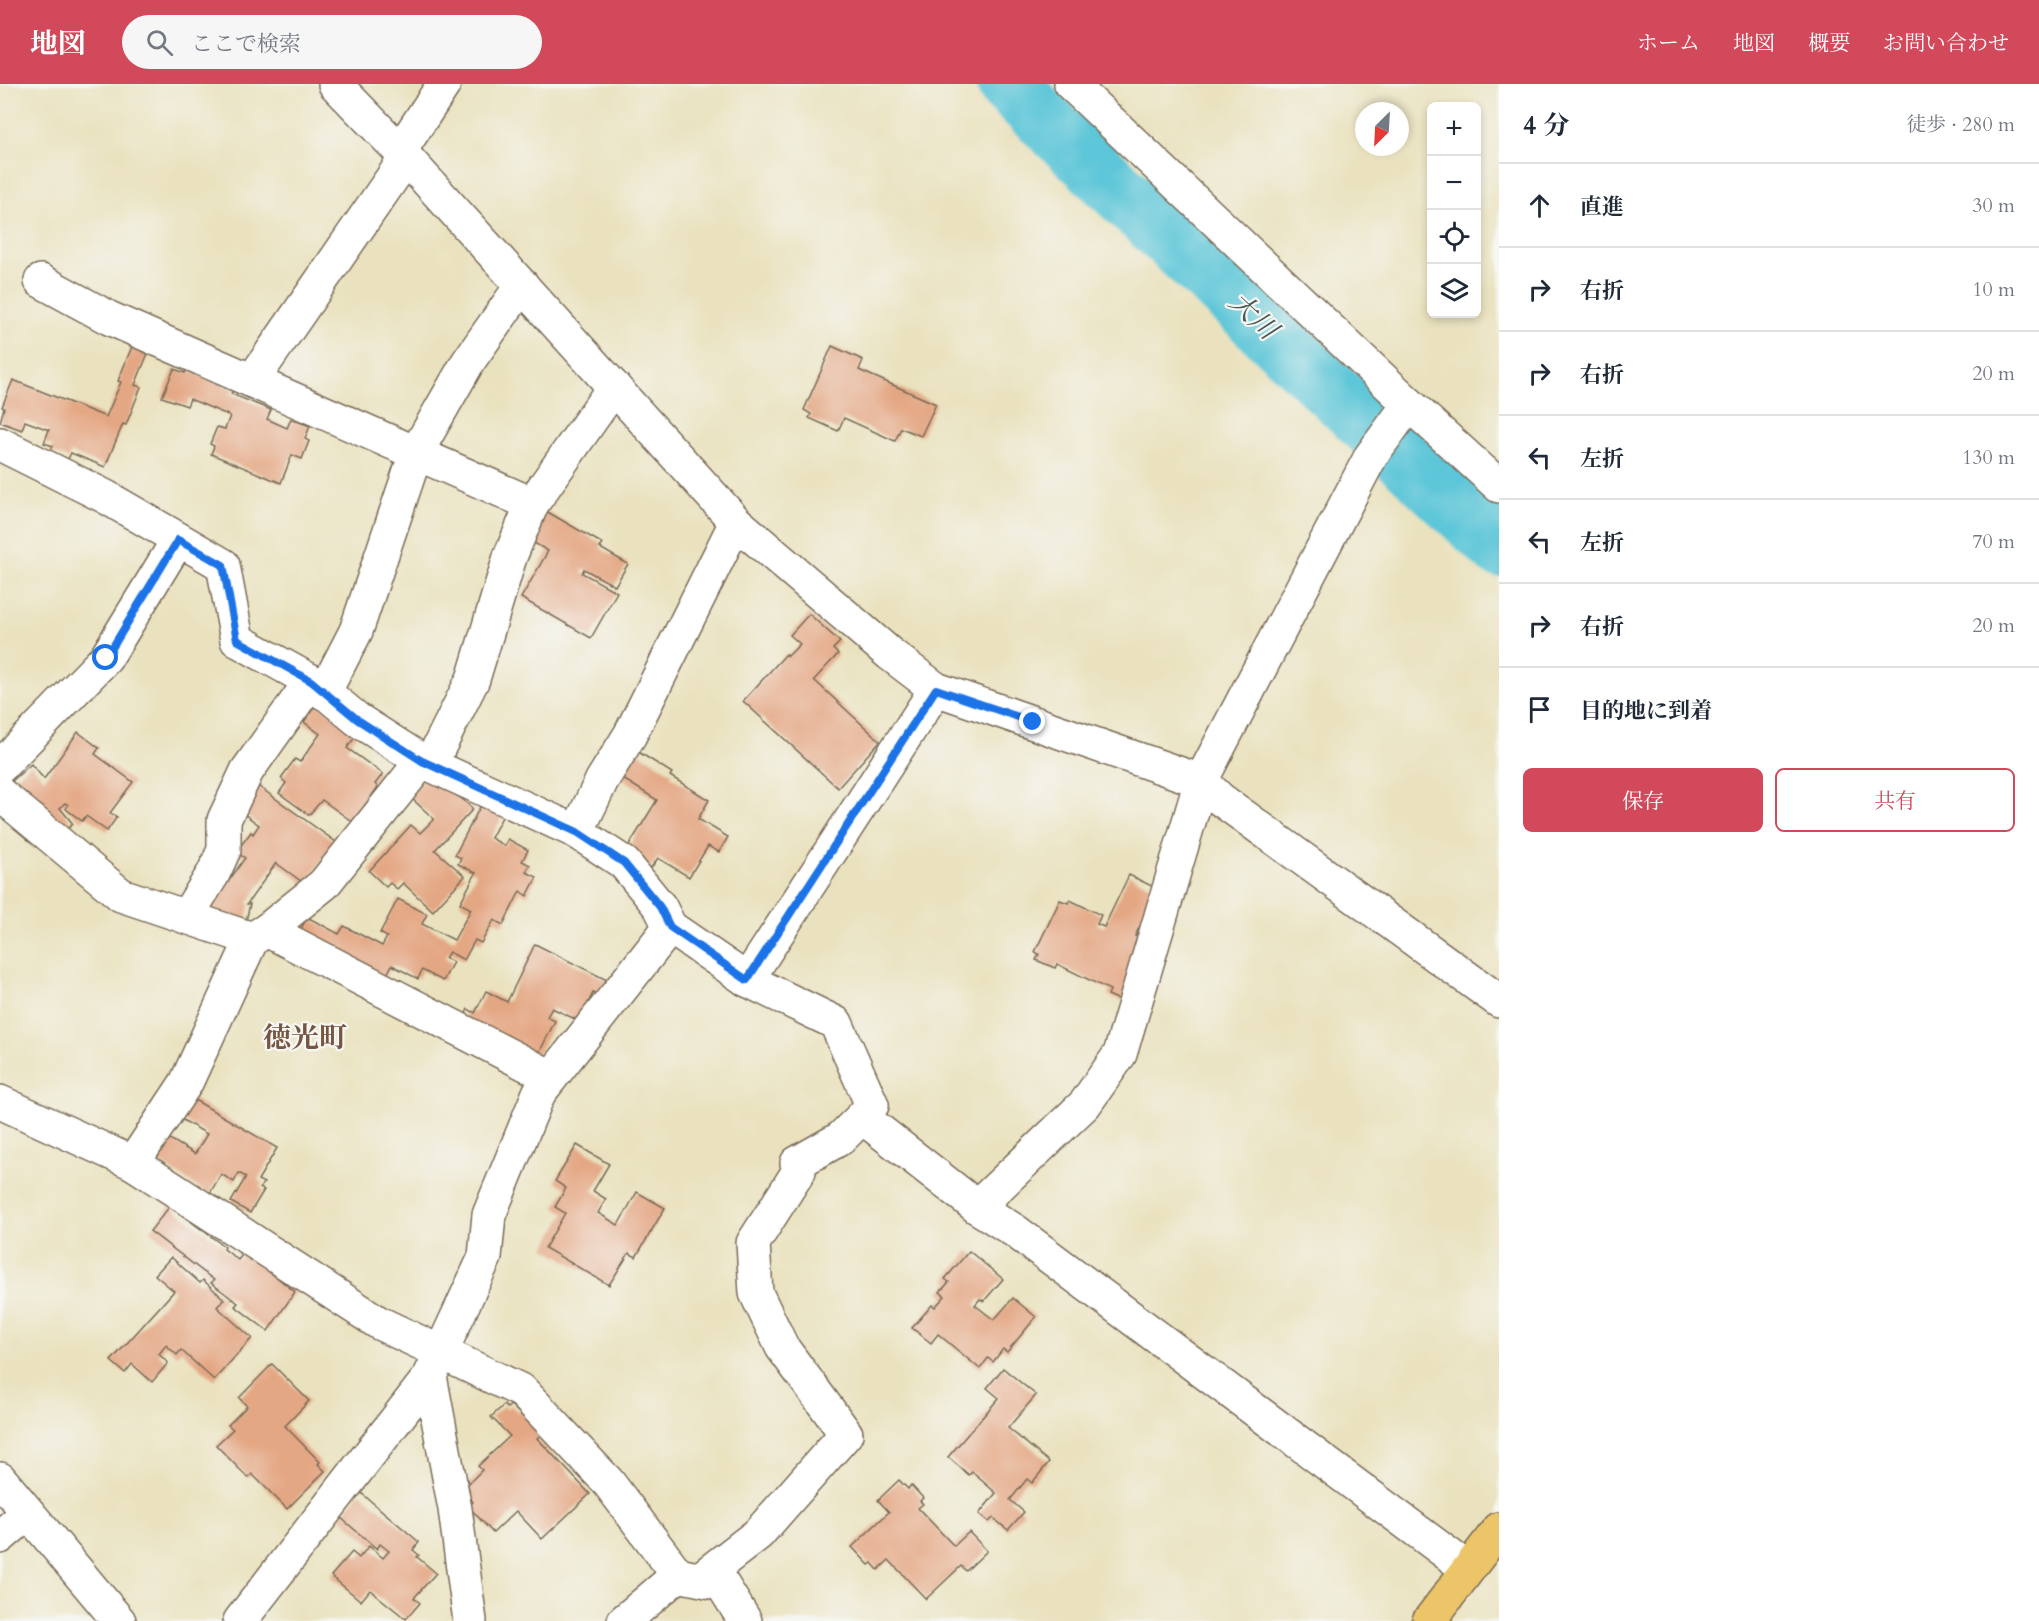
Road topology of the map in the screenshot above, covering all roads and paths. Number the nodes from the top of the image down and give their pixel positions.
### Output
1 (335, 84) edge
2 (444, 84) edge
3 (1071, 84) edge
4 (403, 154) junction
5 (40, 280) dead end
6 (522, 285) junction
7 (252, 381) junction
8 (614, 387) junction
9 (1403, 411) junction
10 (0, 444) edge
11 (416, 453) junction
12 (1499, 486) edge
13 (532, 504) junction
14 (736, 522) junction
15 (178, 540) junction
16 (318, 687) junction
17 (936, 689) junction
18 (426, 763) junction
19 (0, 767) edge
20 (1201, 781) junction
21 (0, 794) edge
22 (577, 832) junction
23 (186, 917) junction
24 (670, 927) junction
25 (259, 935) junction
26 (747, 980) junction
27 (1499, 1001) edge
28 (551, 1077) junction
29 (0, 1102) edge
30 (862, 1117) junction
31 (133, 1163) junction
32 (977, 1207) junction
33 (436, 1365) junction
34 (0, 1479) edge
35 (28, 1513) junction
36 (1499, 1529) edge
37 (0, 1537) edge
38 (1468, 1569) junction
39 (689, 1577) junction
40 (119, 1621) edge
41 (240, 1621) edge
42 (470, 1621) edge
43 (624, 1621) edge
44 (745, 1621) edge
45 (1429, 1621) edge

1 - 4 street
2 - 4 street
3 - 9 street
4 - 6 street
4 - 7 street
5 - 7 street
6 - 8 street
6 - 11 street
7 - 11 street
8 - 13 street
8 - 14 street
9 - 12 street
9 - 20 street
10 - 15 street
11 - 13 street
11 - 16 street
13 - 18 street
14 - 17 street
14 - 22 street
15 - 16 street
15 - 19 street
16 - 18 street
16 - 23 street
17 - 20 street
17 - 26 street
18 - 22 street
18 - 25 street
20 - 27 street
20 - 32 street
21 - 23 street
22 - 24 street
23 - 25 street
24 - 26 street
24 - 28 street
25 - 28 street
25 - 31 street
26 - 30 street
28 - 33 street
29 - 31 street
30 - 32 street
30 - 39 street
31 - 33 street
32 - 38 street
33 - 39 street
33 - 41 street
33 - 42 street
34 - 35 street
35 - 37 street
35 - 40 street
36 - 38 main road
38 - 45 main road
39 - 43 street
39 - 44 street

